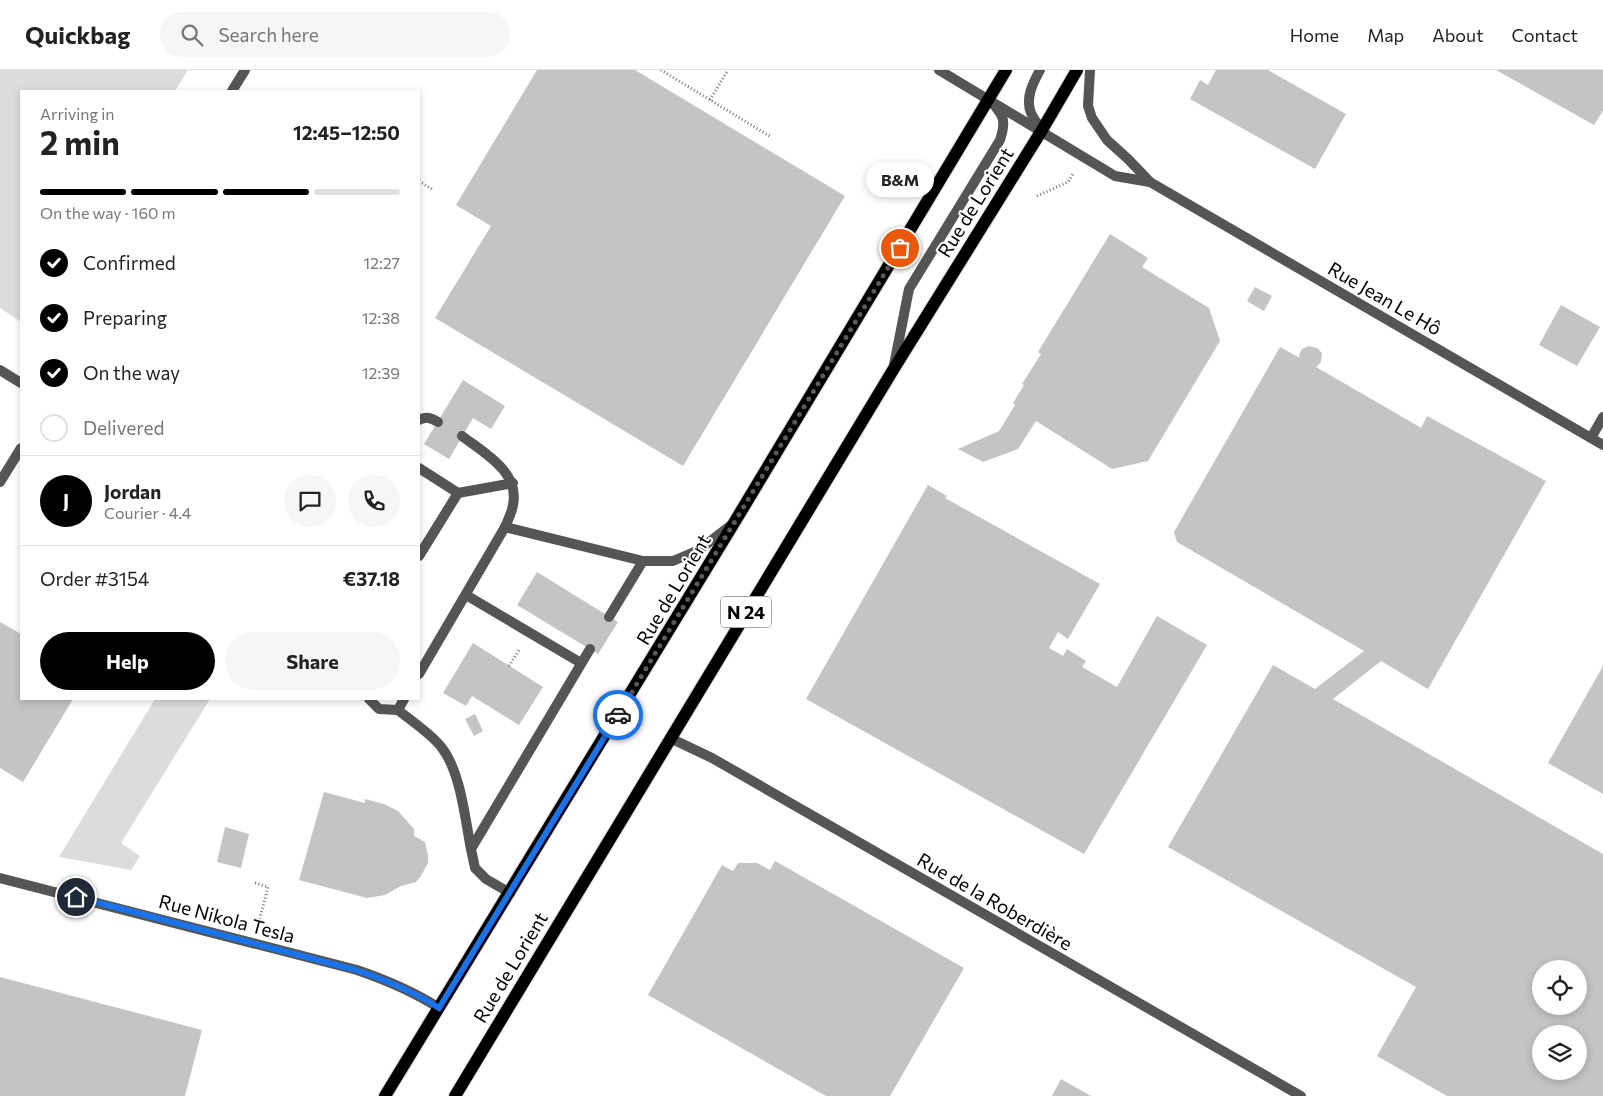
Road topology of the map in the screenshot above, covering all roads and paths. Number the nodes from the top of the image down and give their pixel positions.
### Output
1 (245, 70) edge
2 (661, 70) edge
3 (728, 70) edge
4 (939, 70) edge
5 (1006, 70) edge
6 (1040, 70) edge
7 (1077, 70) edge
8 (1090, 70) edge
9 (233, 90) edge
10 (989, 99) junction
11 (710, 100) junction
12 (1042, 130) junction
13 (771, 137) dead end
14 (420, 181) edge
15 (1150, 182) junction
16 (432, 188) dead end
17 (0, 370) edge
18 (893, 370) junction
19 (20, 382) edge
20 (1603, 417) edge
21 (420, 419) edge
22 (438, 422) dead end
23 (462, 436) dead end
24 (1591, 438) junction
25 (1603, 445) edge
26 (20, 450) edge
27 (420, 469) edge
28 (0, 482) edge
29 (513, 483) junction
30 (458, 493) junction
31 (734, 523) junction
32 (505, 527) junction
33 (420, 554) edge
34 (643, 561) junction
35 (466, 595) junction
36 (609, 616) dead end
37 (590, 649) dead end
38 (582, 663) junction
39 (420, 672) edge
40 (370, 700) edge
41 (403, 700) edge
42 (398, 710) junction
43 (670, 738) junction
44 (471, 849) junction
45 (0, 878) edge
46 (255, 882) dead end
47 (510, 893) junction
48 (254, 943) junction
49 (439, 1008) junction
50 (385, 1096) edge
51 (454, 1096) edge
52 (1300, 1096) edge

1 - 9 street
2 - 11 path
3 - 11 path
4 - 10 street, Rue Jean Le Hô
5 - 10 main road, Rue de Lorient / N 24
6 - 12 street
7 - 12 main road, Rue de Lorient / N 24
8 - 15 street, Rue Jean Le Hô
10 - 12 street, Rue Jean Le Hô
10 - 18 street, Rue de Lorient
10 - 31 main road, Rue de Lorient / N 24
11 - 13 path
12 - 15 street, Rue Jean Le Hô
12 - 18 main road, Rue de Lorient / N 24
14 - 16 path
15 - 24 street, Rue Jean Le Hô
17 - 19 street
18 - 43 main road, Rue de Lorient / N 24
20 - 24 street
21 - 22 street
23 - 29 street
24 - 25 street, Rue Jean Le Hô
26 - 28 street
27 - 30 street
29 - 30 street
29 - 32 street
30 - 33 street
31 - 34 street
31 - 47 main road, Rue de Lorient / N 24
32 - 34 street
32 - 35 street
34 - 36 street
35 - 38 street
35 - 39 street
37 - 38 street
38 - 44 street
40 - 42 street
41 - 42 street
42 - 44 street
43 - 51 main road, Rue de Lorient / N 24
43 - 52 street, Rue de la Roberdière
44 - 47 street
45 - 48 street, Rue Nikola Tesla
46 - 48 path
47 - 49 main road, Rue de Lorient / N 24
48 - 49 street, Rue Nikola Tesla
49 - 50 main road, Rue de Lorient / N 24

